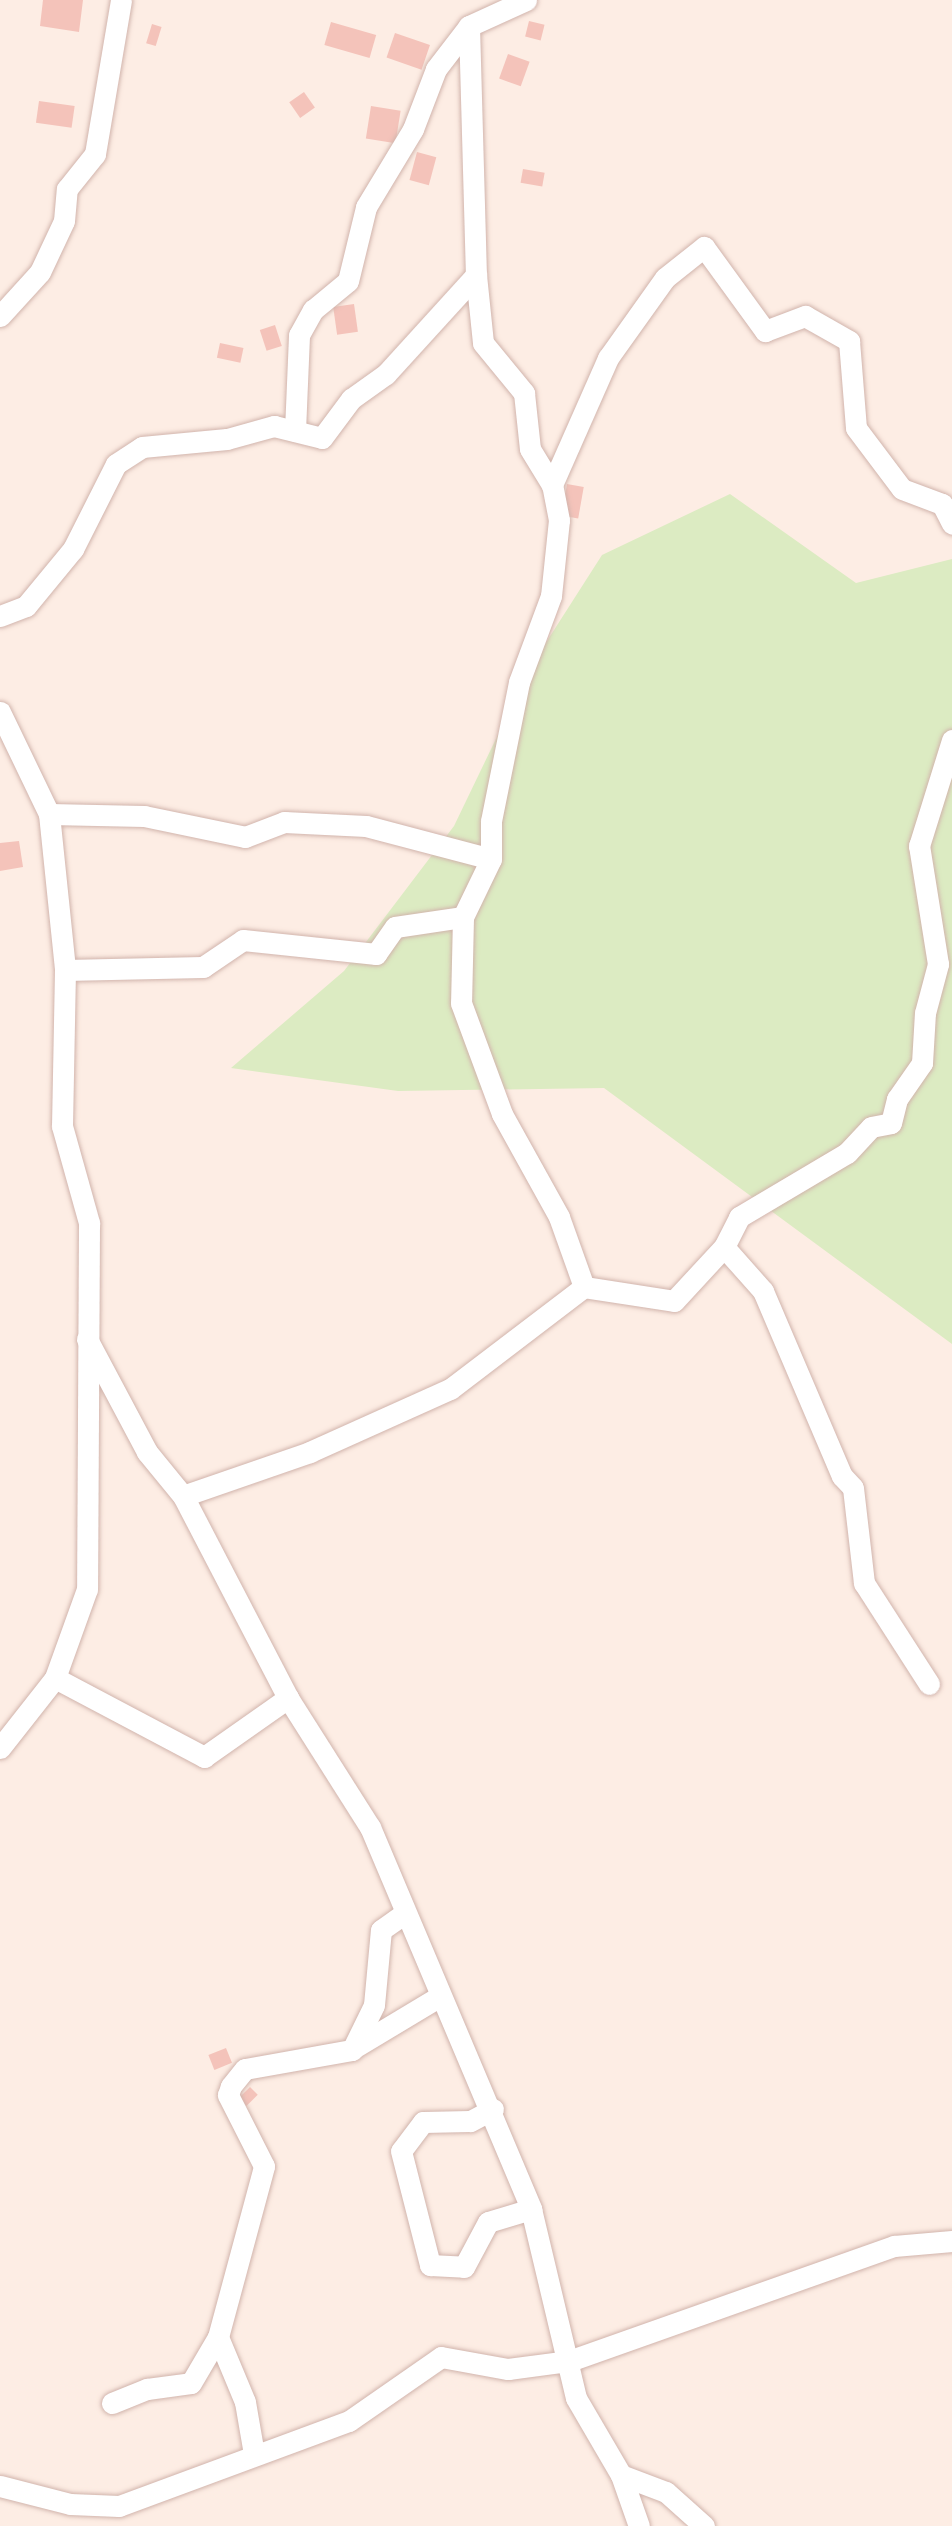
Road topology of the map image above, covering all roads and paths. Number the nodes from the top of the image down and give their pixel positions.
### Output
1 (121, 0) edge
2 (526, 0) edge
3 (469, 26) junction
4 (476, 275) junction
5 (0, 317) edge
6 (295, 431) junction
7 (552, 485) junction
8 (952, 524) edge
9 (0, 617) edge
10 (0, 712) edge
11 (952, 740) edge
12 (49, 814) junction
13 (491, 859) junction
14 (463, 917) junction
15 (65, 970) junction
16 (723, 1247) junction
17 (584, 1286) junction
18 (87, 1339) junction
19 (183, 1496) junction
20 (55, 1678) junction
21 (929, 1684) dead end
22 (288, 1698) junction
23 (0, 1748) edge
24 (404, 1914) junction
25 (438, 1998) junction
26 (352, 2050) junction
27 (493, 2109) junction
28 (531, 2209) junction
29 (952, 2241) edge
30 (218, 2337) junction
31 (569, 2361) junction
32 (112, 2403) dead end
33 (254, 2454) junction
34 (621, 2474) junction
35 (0, 2486) edge
36 (639, 2526) edge
37 (704, 2526) edge

1 - 5 street
2 - 3 street
3 - 4 street
3 - 6 street
4 - 6 street
4 - 7 street
6 - 9 street
7 - 8 street
7 - 13 street
10 - 12 street
11 - 16 street
12 - 13 street
12 - 15 street
13 - 14 street
14 - 15 street
14 - 17 street
15 - 18 street
16 - 17 street
16 - 21 street
17 - 19 street
18 - 19 street
18 - 20 street
19 - 22 street
20 - 22 street
20 - 23 street
22 - 24 street
24 - 25 street
24 - 26 street
25 - 26 street
25 - 27 street
26 - 30 street
27 - 28 street
27 - 28 street
28 - 31 street
29 - 31 street
30 - 32 street
30 - 33 street
31 - 33 street
31 - 34 street
33 - 35 street
34 - 36 street
34 - 37 street

